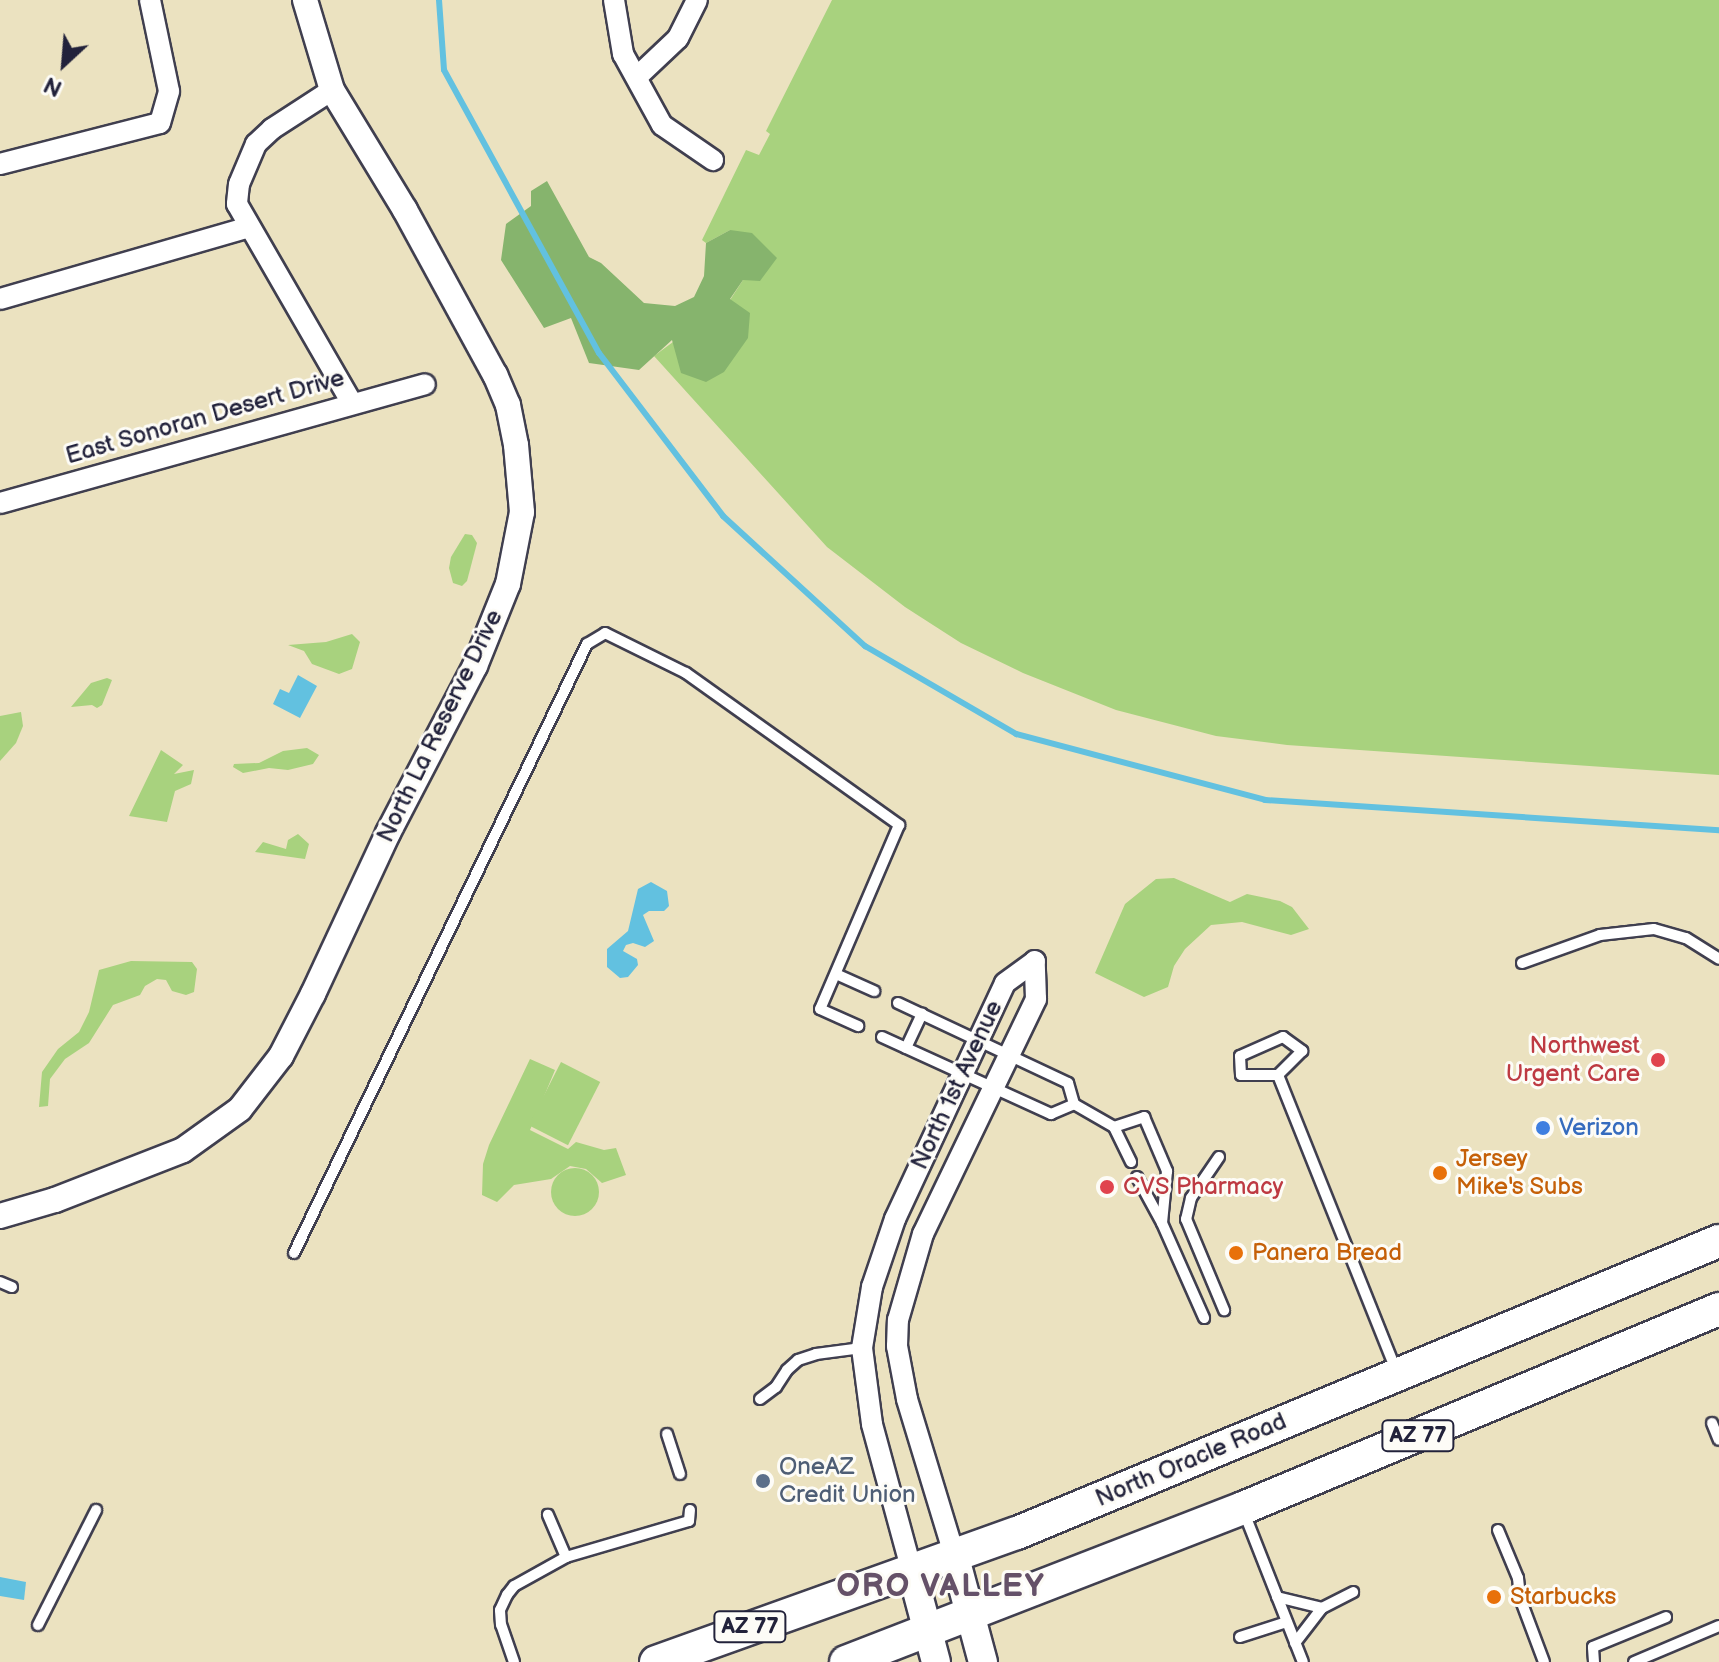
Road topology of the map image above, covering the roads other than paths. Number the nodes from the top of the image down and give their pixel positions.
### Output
1 (150, 0) edge
2 (305, 0) edge
3 (614, 0) edge
4 (697, 0) edge
5 (638, 76) junction
6 (332, 90) junction
7 (713, 160) dead end
8 (0, 164) edge
9 (249, 227) junction
10 (0, 299) edge
11 (425, 384) dead end
12 (352, 403) junction
13 (0, 503) edge
14 (1719, 959) edge
15 (1522, 963) dead end
16 (836, 974) junction
17 (874, 991) dead end
18 (898, 1003) dead end
19 (922, 1014) junction
20 (858, 1026) dead end
21 (882, 1037) dead end
22 (978, 1040) junction
23 (906, 1048) junction
24 (1009, 1055) junction
25 (962, 1074) junction
26 (1278, 1075) junction
27 (994, 1088) junction
28 (1074, 1104) junction
29 (1114, 1127) junction
30 (1219, 1157) dead end
31 (1131, 1162) dead end
32 (1137, 1177) dead end
33 (0, 1216) edge
34 (1162, 1223) junction
35 (1719, 1241) edge
36 (294, 1253) dead end
37 (0, 1282) edge
38 (12, 1287) dead end
39 (1719, 1309) edge
40 (1224, 1310) dead end
41 (1204, 1318) dead end
42 (897, 1346) junction
43 (862, 1348) junction
44 (1398, 1374) junction
45 (760, 1399) dead end
46 (1712, 1423) dead end
47 (667, 1434) dead end
48 (1719, 1440) edge
49 (680, 1474) dead end
50 (1243, 1508) junction
51 (96, 1510) dead end
52 (690, 1510) dead end
53 (548, 1515) dead end
54 (1498, 1530) dead end
55 (954, 1554) junction
56 (566, 1557) junction
57 (911, 1568) junction
58 (1353, 1592) dead end
59 (1277, 1597) junction
60 (1322, 1608) junction
61 (971, 1614) junction
62 (1666, 1617) dead end
63 (1287, 1622) junction
64 (38, 1625) dead end
65 (1719, 1626) edge
66 (1240, 1637) dead end
67 (1295, 1643) junction
68 (931, 1647) edge
69 (514, 1662) edge
70 (656, 1662) edge
71 (846, 1662) edge
72 (983, 1662) edge
73 (1303, 1662) edge
74 (1544, 1662) edge
75 (1594, 1662) edge
76 (1634, 1662) edge

1 - 8 street
2 - 6 street, North La Reserve Drive
3 - 5 street
4 - 5 street
5 - 7 street
6 - 9 street
6 - 33 street, North La Reserve Drive
9 - 10 street
9 - 12 street
11 - 12 street, East Sonoran Desert Drive
12 - 13 street, East Sonoran Desert Drive
14 - 15 lane
16 - 17 lane
16 - 20 lane
16 - 36 lane
18 - 19 lane
19 - 22 lane
19 - 23 lane
21 - 23 lane
22 - 24 lane
22 - 24 street, North 1st Avenue
22 - 25 street, North 1st Avenue
23 - 25 lane
24 - 27 street, North 1st Avenue
24 - 28 lane
25 - 27 lane
25 - 43 street, North 1st Avenue
26 - 26 lane
26 - 44 lane
27 - 28 lane
27 - 42 street, North 1st Avenue
28 - 29 lane
29 - 31 lane
29 - 34 lane
30 - 40 lane
32 - 34 lane
34 - 41 lane
35 - 44 highway, North Oracle Road / AZ 77
37 - 38 lane
39 - 50 highway, AZ 77
42 - 43 street
42 - 55 street, North 1st Avenue
43 - 45 lane
43 - 57 street, North 1st Avenue
44 - 55 highway, North Oracle Road / AZ 77
46 - 48 lane
47 - 49 lane
50 - 59 lane
50 - 61 highway, AZ 77
51 - 64 lane
52 - 56 lane
53 - 56 lane
54 - 74 lane
55 - 57 highway, North Oracle Road / AZ 77
55 - 61 main road, North 1st Avenue
56 - 69 lane
57 - 68 main road, North 1st Avenue
57 - 70 highway, North Oracle Road / AZ 77
58 - 60 lane
59 - 60 lane
59 - 63 lane
60 - 67 lane
61 - 68 highway, AZ 77
61 - 72 main road, North 1st Avenue
62 - 75 lane
63 - 66 lane
63 - 67 lane
65 - 76 lane
67 - 73 lane
68 - 71 highway, AZ 77

